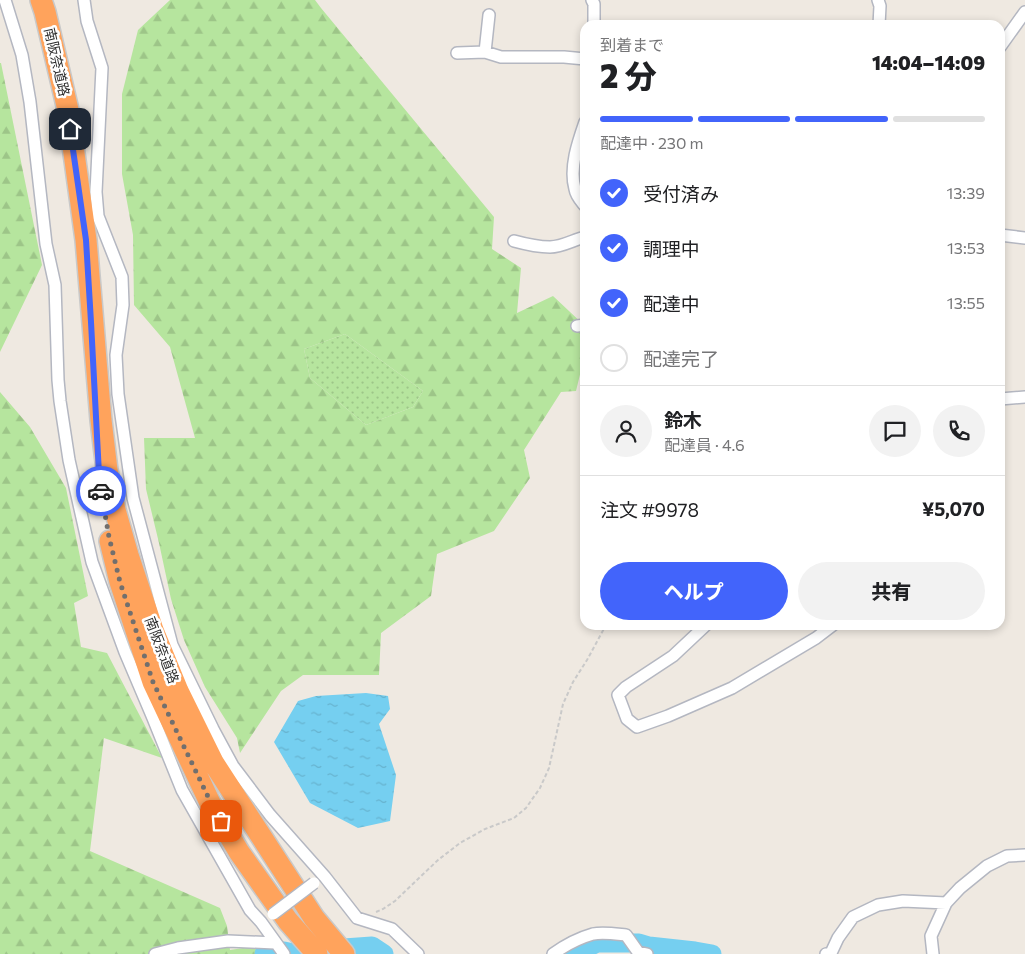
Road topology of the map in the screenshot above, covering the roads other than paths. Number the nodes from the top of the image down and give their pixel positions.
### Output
1 (6, 0) edge
2 (41, 0) edge
3 (84, 0) edge
4 (592, 0) edge
5 (878, 0) edge
6 (1025, 12) edge
7 (489, 15) dead end
8 (594, 20) edge
9 (879, 20) edge
10 (1005, 40) edge
11 (485, 52) junction
12 (457, 53) dead end
13 (580, 59) edge
14 (580, 136) edge
15 (580, 200) edge
16 (1005, 235) edge
17 (1025, 238) edge
18 (580, 239) edge
19 (514, 241) dead end
20 (90, 303) junction
21 (1025, 397) edge
22 (1005, 399) edge
23 (701, 630) edge
24 (826, 630) edge
25 (1025, 855) edge
26 (281, 867) junction
27 (325, 877) junction
28 (946, 903) junction
29 (280, 918) junction
30 (262, 922) junction
31 (275, 943) junction
32 (155, 954) edge
33 (284, 954) edge
34 (309, 954) edge
35 (317, 954) edge
36 (344, 954) edge
37 (359, 954) edge
38 (418, 954) edge
39 (553, 954) edge
40 (647, 954) edge
41 (826, 954) edge
42 (933, 954) edge

1 - 30 street
2 - 20 highway, 南阪奈道路
3 - 27 street
4 - 8 street
5 - 9 street
6 - 10 street
7 - 11 street
11 - 12 street
11 - 13 street
14 - 15 street
16 - 17 street
18 - 19 street
20 - 26 highway, 南阪奈道路
20 - 29 highway, 南阪奈道路
21 - 22 street
23 - 24 street
25 - 28 street
26 - 36 highway, 南阪奈道路
26 - 37 highway
27 - 29 street, bridge
27 - 38 street
28 - 41 street
28 - 42 street
29 - 30 street
29 - 34 highway
29 - 35 highway, 南阪奈道路
30 - 31 street
31 - 32 street
31 - 33 street
39 - 40 street

